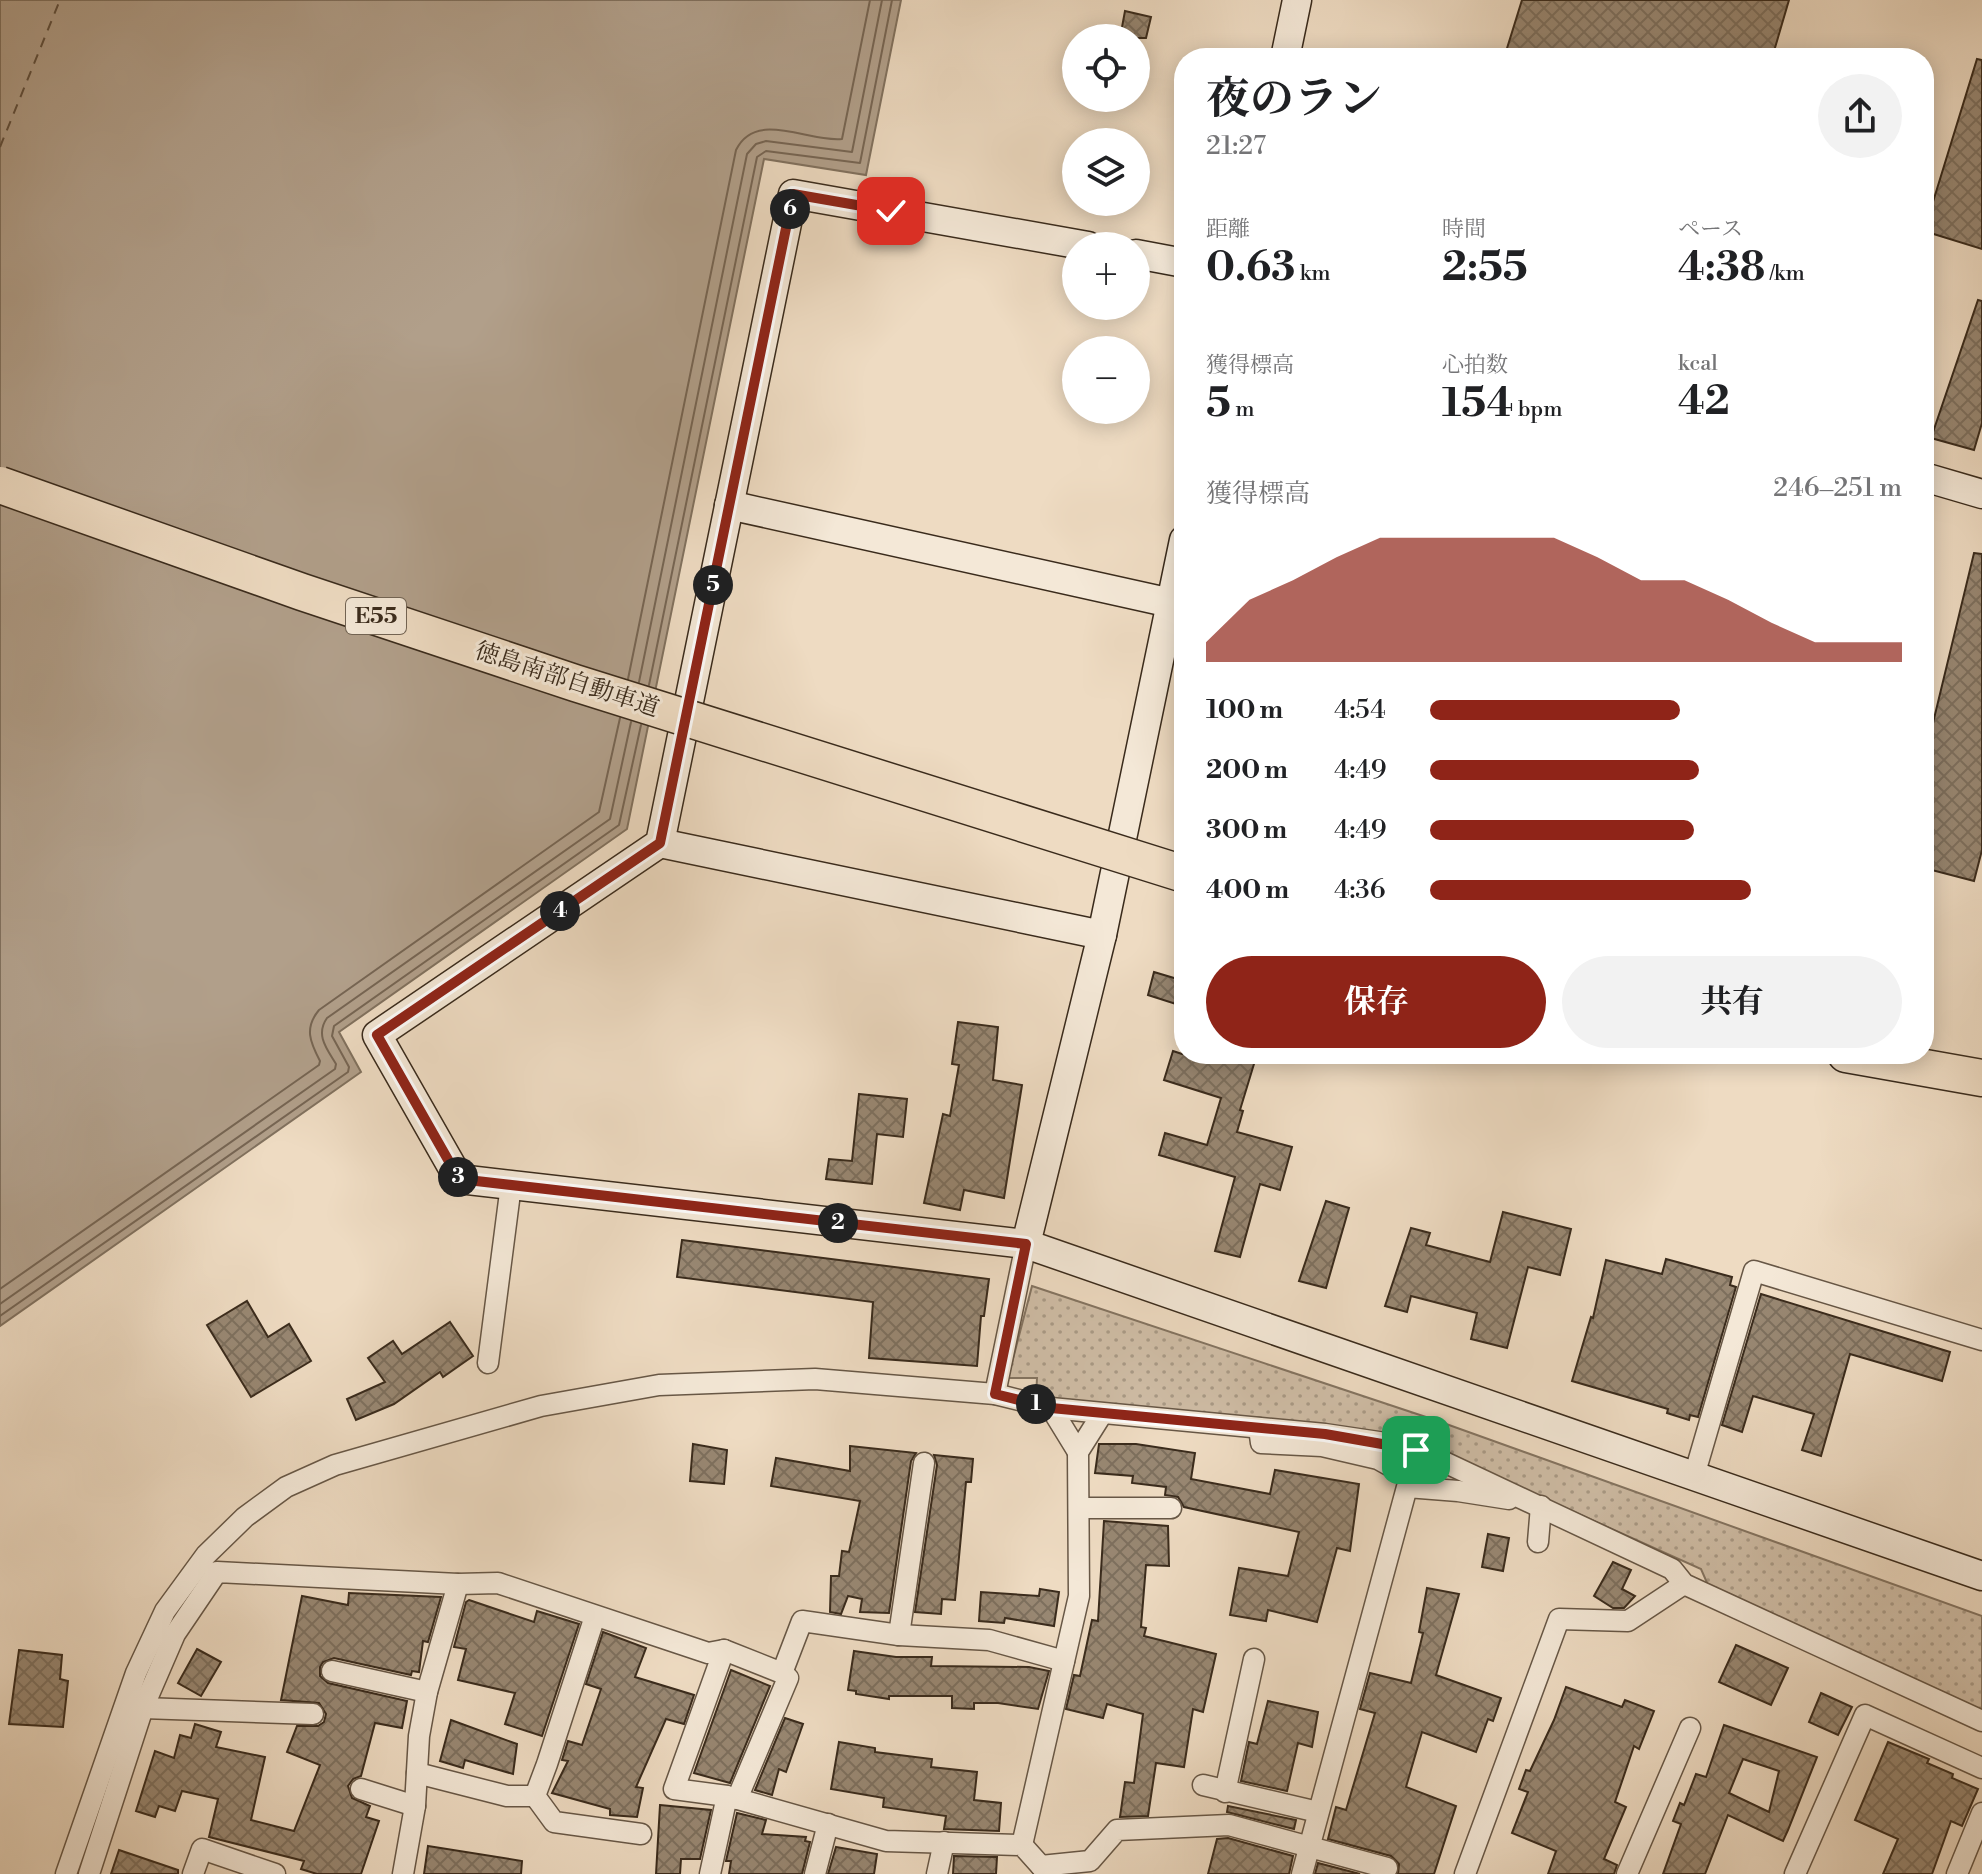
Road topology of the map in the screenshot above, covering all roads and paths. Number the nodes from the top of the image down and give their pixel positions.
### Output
1 (1297, 0) edge
2 (1287, 48) edge
3 (1062, 241) edge
4 (1150, 257) edge
5 (1174, 261) edge
6 (1934, 480) edge
7 (0, 485) edge
8 (1982, 494) edge
9 (729, 505) junction
10 (1174, 588) edge
11 (1171, 603) junction
12 (660, 843) junction
13 (1174, 871) edge
14 (1102, 935) junction
15 (1903, 1064) edge
16 (1982, 1078) edge
17 (511, 1185) junction
18 (1026, 1244) junction
19 (1982, 1340) edge
20 (488, 1363) dead end
21 (995, 1394) junction
22 (1051, 1408) junction
23 (1102, 1414) junction
24 (1324, 1440) junction
25 (1416, 1450) junction
26 (1078, 1452) junction
27 (924, 1463) dead end
28 (1694, 1476) junction
29 (1408, 1482) junction
30 (1537, 1504) junction
31 (1079, 1508) junction
32 (1171, 1508) dead end
33 (1538, 1542) dead end
34 (1982, 1576) edge
35 (458, 1584) junction
36 (1684, 1584) junction
37 (595, 1616) junction
38 (899, 1635) junction
39 (724, 1650) junction
40 (1254, 1659) dead end
41 (1064, 1661) junction
42 (332, 1671) dead end
43 (782, 1673) junction
44 (427, 1692) junction
45 (143, 1708) junction
46 (313, 1714) dead end
47 (1982, 1721) edge
48 (1690, 1728) dead end
49 (1982, 1768) edge
50 (417, 1773) junction
51 (1203, 1785) dead end
52 (361, 1789) dead end
53 (1225, 1792) junction
54 (535, 1796) junction
55 (732, 1798) junction
56 (415, 1806) junction
57 (1318, 1812) junction
58 (1982, 1813) edge
59 (828, 1824) junction
60 (641, 1834) dead end
61 (944, 1842) junction
62 (1022, 1845) junction
63 (1309, 1846) junction
64 (1387, 1868) dead end
65 (1044, 1870) edge
66 (66, 1874) edge
67 (89, 1874) edge
68 (193, 1874) edge
69 (275, 1874) edge
70 (403, 1874) edge
71 (710, 1874) edge
72 (815, 1874) edge
73 (937, 1874) edge
74 (1302, 1874) edge
75 (1465, 1874) edge
76 (1627, 1874) edge
77 (1795, 1874) edge
78 (1957, 1874) edge

1 - 2 street
3 - 9 street
4 - 5 street
6 - 8 street
7 - 13 highway, 徳島南部自動車道 / E55, bridge
9 - 11 street
9 - 12 street
10 - 11 street
11 - 14 street
12 - 14 street
12 - 17 street
14 - 18 street
15 - 16 highway
17 - 18 street
17 - 20 street
18 - 21 street
18 - 28 street
19 - 28 street
21 - 22 street
21 - 66 street
22 - 23 street
22 - 26 street
23 - 24 street
23 - 26 street
24 - 25 street
24 - 29 street
25 - 29 street
25 - 30 street
26 - 31 street
27 - 38 street
28 - 34 street
29 - 30 street
29 - 57 street
30 - 33 street
30 - 36 street
31 - 32 street
31 - 41 street
35 - 37 street
35 - 44 street
35 - 45 street
36 - 47 street
36 - 75 street
37 - 39 street
37 - 54 street
38 - 41 street
38 - 43 street
39 - 43 street
39 - 55 street
40 - 53 street
41 - 62 street
42 - 44 street
43 - 55 street
44 - 50 street
45 - 46 street
45 - 67 street
48 - 76 street
49 - 77 street
50 - 54 street
50 - 56 street
51 - 53 street
52 - 56 street
53 - 57 street
54 - 60 street
55 - 59 street
55 - 71 street
56 - 70 street
57 - 63 street
58 - 78 street
59 - 61 street
59 - 72 street
61 - 62 street
61 - 73 street
62 - 65 street
63 - 64 street
63 - 65 street
63 - 74 street
68 - 69 street

